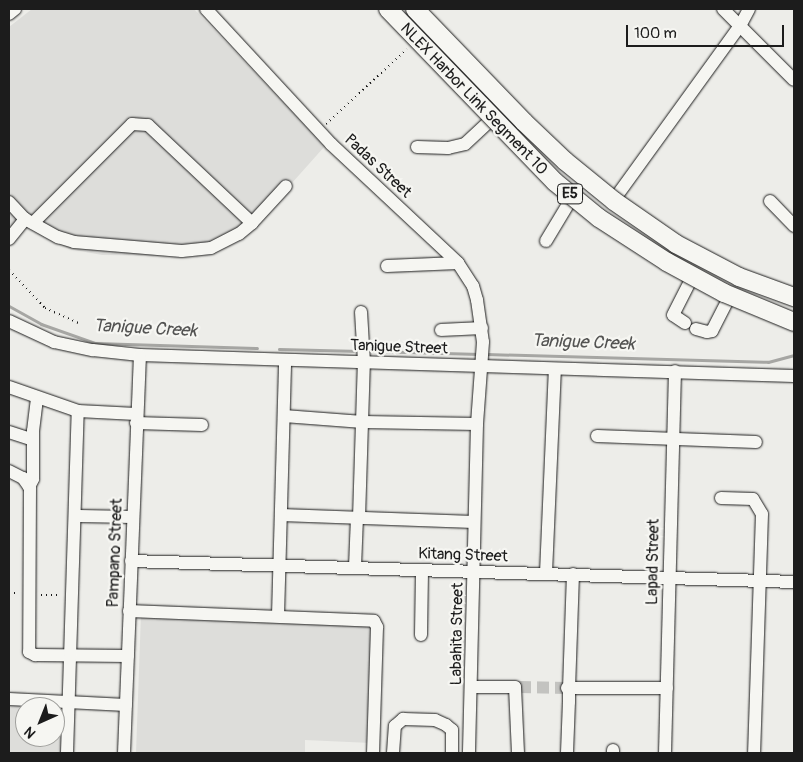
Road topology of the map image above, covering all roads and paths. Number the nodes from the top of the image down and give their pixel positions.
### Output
1 (16, 9) edge
2 (206, 9) edge
3 (388, 9) edge
4 (416, 9) edge
5 (723, 9) edge
6 (749, 9) edge
7 (9, 14) edge
8 (740, 26) junction
9 (413, 44) dead end
10 (794, 80) edge
11 (489, 122) dead end
12 (318, 131) junction
13 (417, 146) dead end
14 (286, 186) dead end
15 (616, 197) dead end
16 (570, 201) dead end
17 (770, 201) dead end
18 (9, 202) edge
19 (29, 221) junction
20 (252, 223) junction
21 (794, 226) edge
22 (9, 239) edge
23 (546, 241) dead end
24 (458, 263) junction
25 (387, 266) dead end
26 (9, 270) edge
27 (690, 282) dead end
28 (794, 297) edge
29 (727, 302) dead end
30 (361, 312) dead end
31 (9, 321) edge
32 (794, 322) edge
33 (79, 324) dead end
34 (482, 328) junction
35 (441, 330) dead end
36 (140, 355) junction
37 (285, 361) junction
38 (364, 362) junction
39 (481, 362) junction
40 (555, 370) junction
41 (675, 371) junction
42 (794, 376) edge
43 (9, 387) edge
44 (37, 398) junction
45 (78, 411) junction
46 (284, 416) junction
47 (136, 418) junction
48 (363, 422) junction
49 (477, 424) junction
50 (202, 425) dead end
51 (9, 432) edge
52 (597, 436) dead end
53 (672, 439) junction
54 (33, 440) junction
55 (756, 442) dead end
56 (9, 471) edge
57 (29, 486) junction
58 (721, 498) dead end
59 (281, 515) junction
60 (79, 516) dead end
61 (132, 517) junction
62 (358, 518) junction
63 (474, 522) junction
64 (131, 561) junction
65 (280, 565) junction
66 (355, 568) junction
67 (422, 570) junction
68 (474, 572) junction
69 (546, 573) junction
70 (573, 574) junction
71 (668, 578) junction
72 (759, 581) junction
73 (794, 582) edge
74 (129, 611) junction
75 (278, 616) junction
76 (421, 635) dead end
77 (70, 656) junction
78 (128, 656) junction
79 (472, 687) junction
80 (568, 688) junction
81 (667, 688) junction
82 (9, 699) edge
83 (69, 702) junction
84 (126, 705) junction
85 (67, 753) edge
86 (124, 753) edge
87 (373, 753) edge
88 (393, 753) edge
89 (452, 753) edge
90 (469, 753) edge
91 (518, 753) edge
92 (567, 753) edge
93 (665, 753) edge
94 (754, 753) edge

1 - 7 street
2 - 12 street, Padas Street
3 - 32 highway, NLEX Harbor Link Segment 10 / E5, bridge
4 - 28 highway, NLEX Harbor Link Segment 10 / E5, bridge
5 - 8 street
6 - 8 street
8 - 10 street
8 - 15 street
9 - 12 path
11 - 13 street
12 - 24 street, Padas Street
14 - 20 street
16 - 23 street
17 - 21 street
18 - 19 street
19 - 20 street
19 - 20 street
19 - 22 street
24 - 25 street
24 - 34 street, Padas Street
26 - 33 path
27 - 29 street
30 - 38 street
31 - 36 street, Tanigue Street
34 - 35 street
34 - 39 street, Padas Street
36 - 37 street, Tanigue Street
36 - 47 street, Pampano Street
37 - 38 street, Tanigue Street
37 - 46 street
38 - 39 street, Tanigue Street
38 - 48 street
39 - 40 street, Tanigue Street
39 - 49 street, Labahita Street
40 - 41 street, Tanigue Street
40 - 69 street
41 - 42 street, Tanigue Street
41 - 53 street, Lapad Street
43 - 44 street
44 - 45 street
44 - 54 street
45 - 47 street
45 - 77 street
46 - 48 street
46 - 59 street
47 - 50 street
47 - 61 street, Pampano Street
48 - 49 street
48 - 62 street
49 - 63 street, Labahita Street
51 - 54 street
52 - 53 street
53 - 55 street
53 - 71 street, Lapad Street
54 - 57 street
56 - 57 street
57 - 77 street
58 - 72 street
59 - 62 street
59 - 65 street
60 - 61 street
61 - 64 street, Pampano Street
62 - 63 street
62 - 66 street
63 - 68 street, Labahita Street
64 - 65 street, Kitang Street
64 - 74 street, Pampano Street
65 - 66 street, Kitang Street
65 - 75 street
66 - 67 street, Kitang Street
67 - 68 street, Kitang Street
67 - 76 street
68 - 69 street, Kitang Street
68 - 79 street, Labahita Street
69 - 70 street, Kitang Street
70 - 71 street, Kitang Street
70 - 80 street
71 - 72 street, Kitang Street
71 - 81 street, Lapad Street
72 - 73 street, Kitang Street
72 - 94 street
74 - 75 street
74 - 78 street, Pampano Street
75 - 87 street
77 - 78 street
77 - 83 street
78 - 84 street, Pampano Street
79 - 90 street, Labahita Street
79 - 91 street
80 - 81 street
80 - 92 street
81 - 93 street, Lapad Street
82 - 83 street
83 - 84 street
83 - 85 street
84 - 86 street, Pampano Street
88 - 89 street

